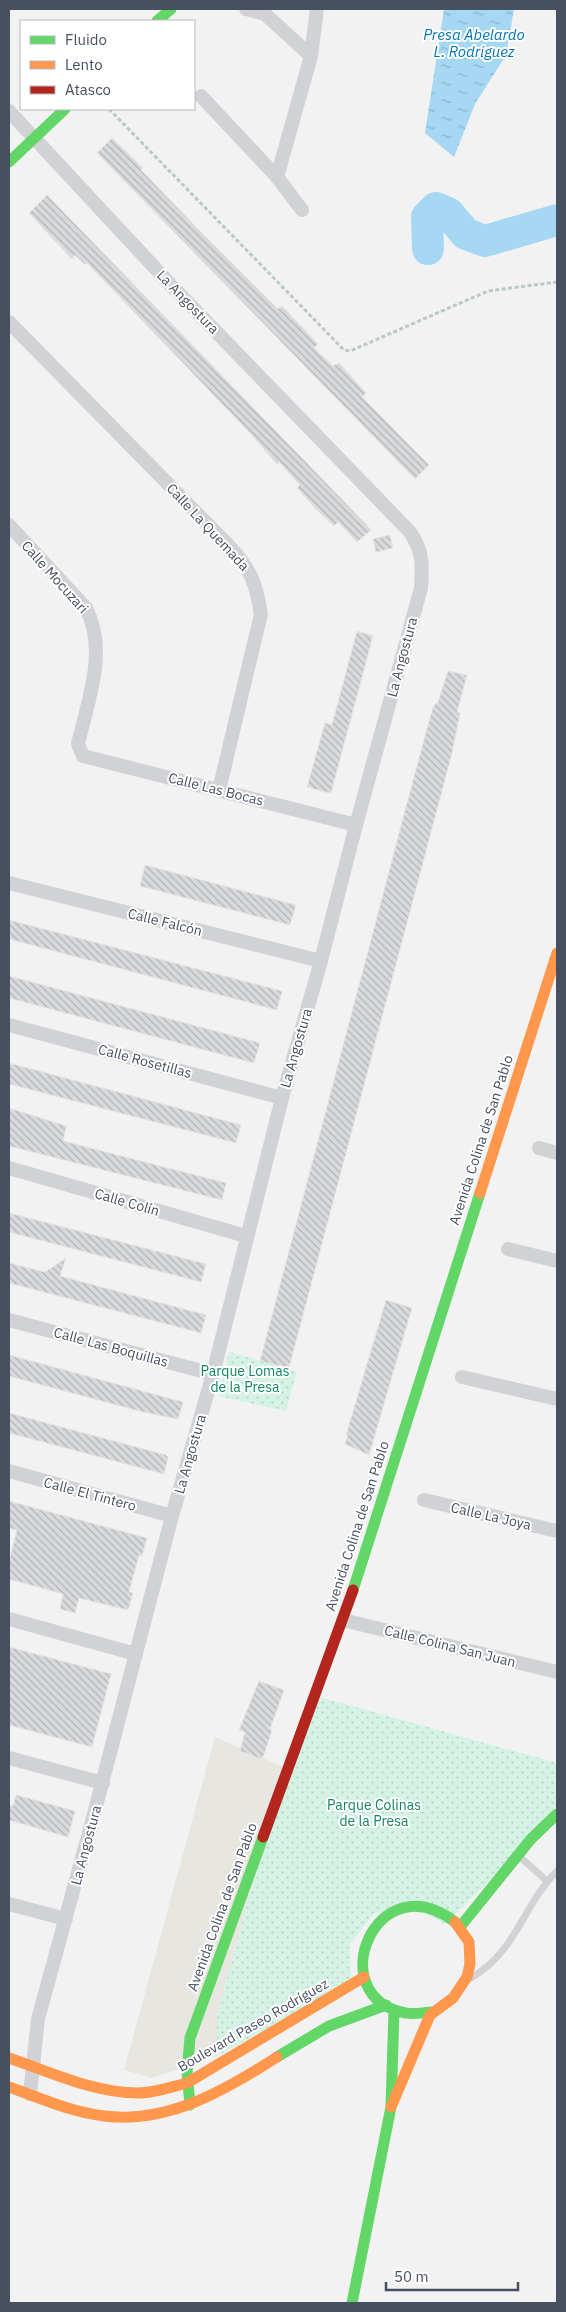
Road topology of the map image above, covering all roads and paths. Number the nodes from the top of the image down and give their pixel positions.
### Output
1 (171, 9) edge
2 (246, 9) edge
3 (317, 9) edge
4 (264, 11) edge
5 (158, 20) edge
6 (311, 56) junction
7 (201, 96) dead end
8 (64, 110) edge
9 (110, 110) edge
10 (9, 111) edge
11 (35, 138) junction
12 (9, 162) edge
13 (277, 177) junction
14 (302, 210) dead end
15 (557, 282) edge
16 (9, 322) edge
17 (9, 525) edge
18 (79, 750) joint
19 (219, 790) junction
20 (356, 825) junction
21 (9, 883) edge
22 (557, 953) edge
23 (321, 961) junction
24 (9, 1025) edge
25 (282, 1098) junction
26 (539, 1148) dead end
27 (557, 1153) edge
28 (9, 1168) edge
29 (246, 1236) junction
30 (508, 1249) dead end
31 (557, 1261) edge
32 (9, 1320) edge
33 (213, 1374) junction
34 (462, 1377) dead end
35 (557, 1399) edge
36 (9, 1471) edge
37 (424, 1500) dead end
38 (172, 1516) junction
39 (557, 1531) edge
40 (9, 1618) edge
41 (343, 1620) junction
42 (136, 1654) junction
43 (557, 1672) edge
44 (9, 1758) edge
45 (103, 1783) junction
46 (557, 1814) edge
47 (518, 1855) junction
48 (557, 1871) edge
49 (547, 1881) junction
50 (9, 1904) edge
51 (66, 1918) junction
52 (460, 1927) junction
53 (364, 1977) junction
54 (466, 1981) junction
55 (390, 2007) junction
56 (433, 2012) junction
57 (9, 2058) edge
58 (33, 2066) junction
59 (187, 2083) junction
60 (9, 2087) edge
61 (30, 2094) junction
62 (190, 2105) junction
63 (391, 2107) junction
64 (352, 2303) edge

1 - 5 main road
2 - 4 street
3 - 6 street
4 - 6 street
6 - 13 street
7 - 13 street
8 - 11 main road
9 - 15 path
10 - 11 street, La Angostura
11 - 12 main road
11 - 20 street, La Angostura
13 - 14 street
16 - 19 street, Calle La Quemada
17 - 18 street, Calle Mocuzari
18 - 19 street, Calle Las Bocas
19 - 20 street, Calle Las Bocas
20 - 23 street, La Angostura
21 - 23 street, Calle Falcón
22 - 41 main road, Avenida Colina de San Pablo
23 - 25 street, La Angostura
24 - 25 street, Calle Rosetillas
25 - 29 street, La Angostura
26 - 27 street
28 - 29 street, Calle Colín
29 - 33 street, La Angostura
30 - 31 street
32 - 33 street, Calle Las Boquillas
33 - 38 street, La Angostura
34 - 35 street
36 - 38 street, Calle El Tintero
37 - 39 street, Calle La Joya
38 - 42 street, La Angostura
40 - 42 street
41 - 43 street, Calle Colina San Juan
41 - 59 main road, Avenida Colina de San Pablo
42 - 45 street, La Angostura
44 - 45 street
45 - 51 street, La Angostura
46 - 47 main road
47 - 49 lane
47 - 52 main road
48 - 49 lane
49 - 54 lane
50 - 51 street
51 - 58 street, La Angostura
52 - 53 main road
52 - 54 main road
53 - 55 main road
53 - 59 main road, Boulevard Paseo Rodríguez
54 - 56 main road
55 - 56 main road
55 - 62 main road
55 - 63 main road
56 - 63 main road
57 - 58 main road, Boulevard Paseo Rodríguez
58 - 59 main road, Boulevard Paseo Rodríguez
58 - 61 street, La Angostura
59 - 62 main road, Avenida Colina de San Pablo
60 - 61 main road
61 - 62 main road
63 - 64 main road

